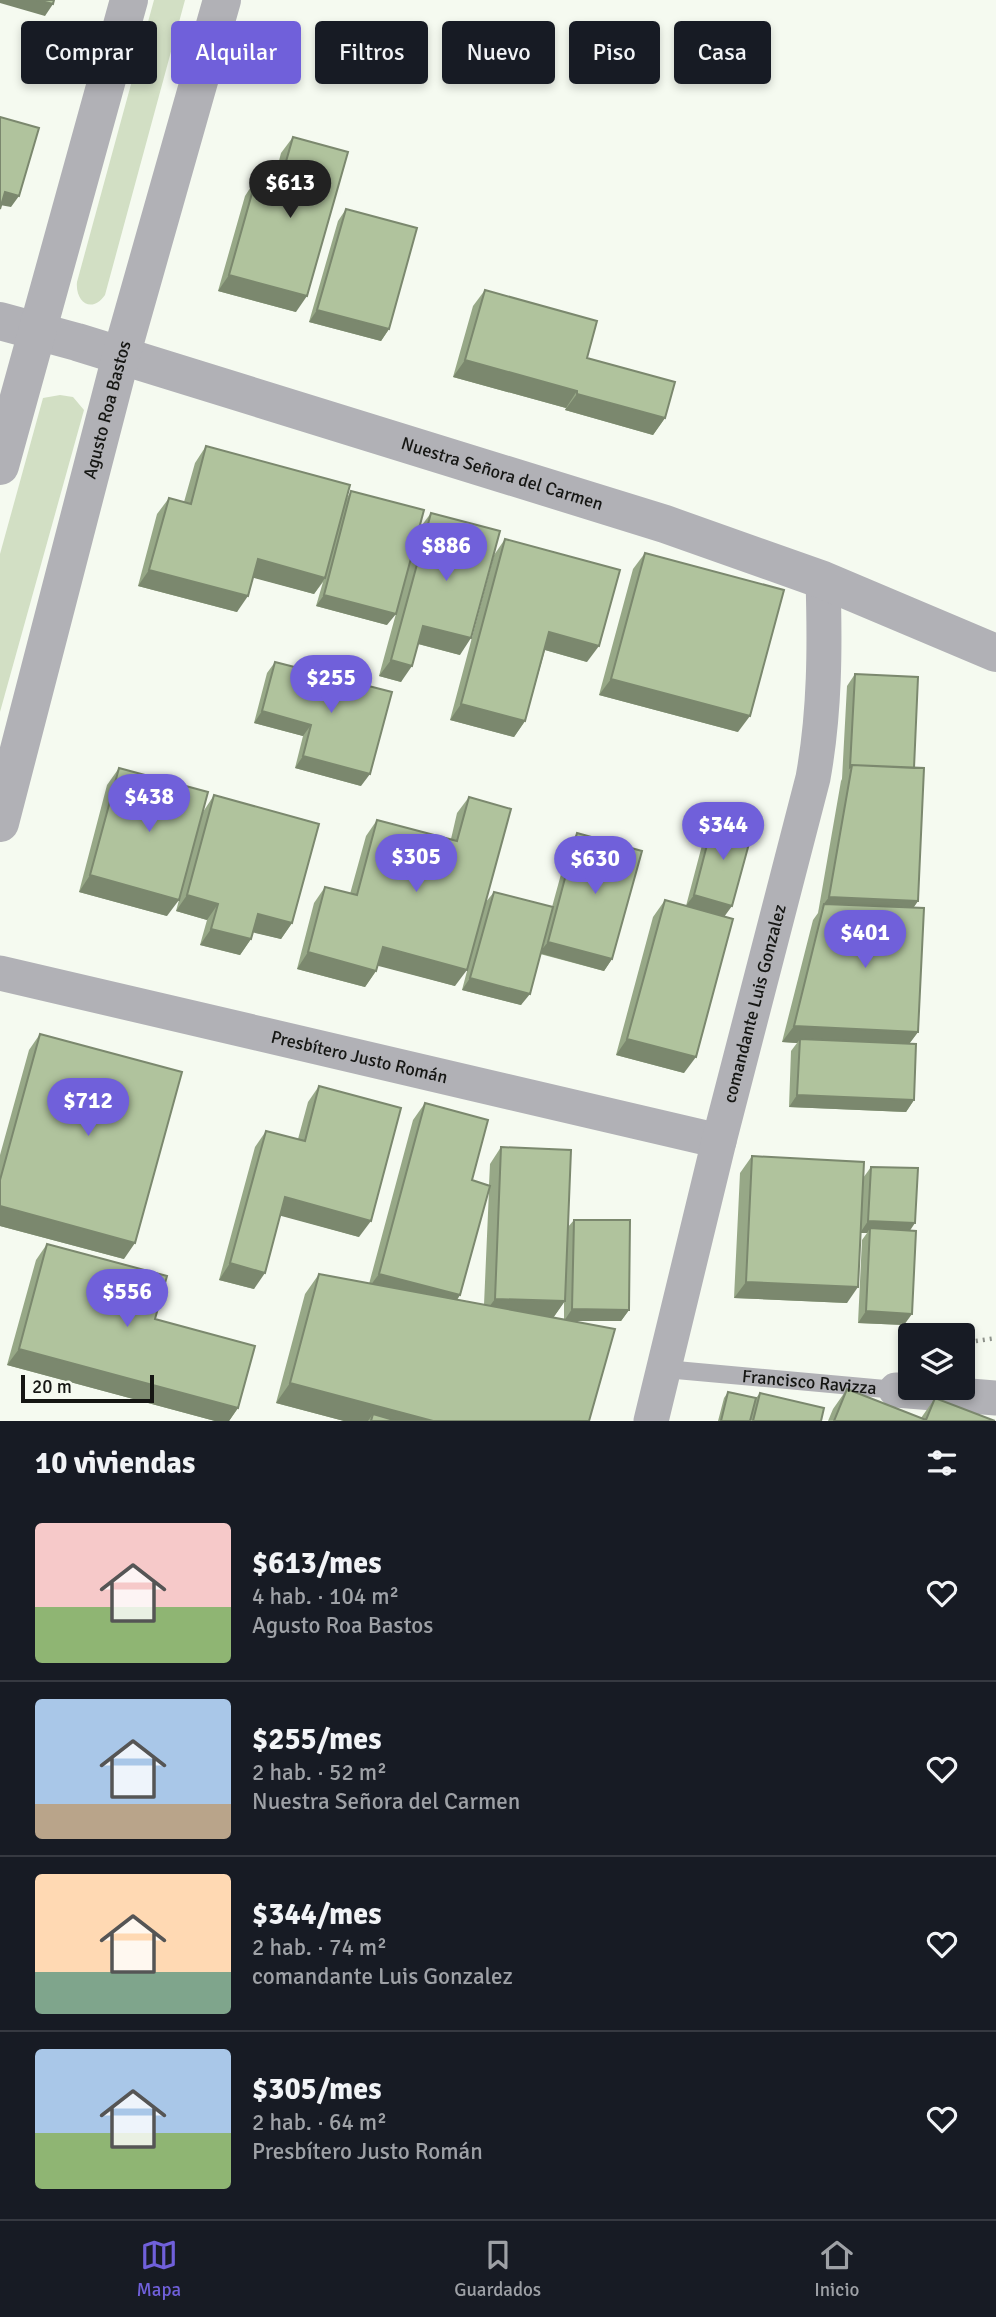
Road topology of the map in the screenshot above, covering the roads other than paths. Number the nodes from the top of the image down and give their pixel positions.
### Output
1 (129, 0) edge
2 (222, 0) edge
3 (18, 325) edge
4 (121, 355) junction
5 (0, 466) edge
6 (824, 580) junction
7 (996, 653) edge
8 (0, 823) edge
9 (0, 973) edge
10 (719, 1141) junction
11 (666, 1369) junction
12 (895, 1390) joint
13 (996, 1398) edge
14 (651, 1421) edge

1 - 3 street
2 - 4 street, Agusto Roa Bastos
3 - 4 street, Nuestra Señora del Carmen
3 - 5 street
4 - 6 street, Nuestra Señora del Carmen
4 - 8 street, Agusto Roa Bastos
6 - 7 street, Nuestra Señora del Carmen
6 - 10 street, comandante Luis Gonzalez
9 - 10 street, Presbítero Justo Román
10 - 11 street, comandante Luis Gonzalez
11 - 12 lane, Francisco Ravizza
11 - 14 street, comandante Luis Gonzalez
12 - 13 street, Francisco Ravizza

